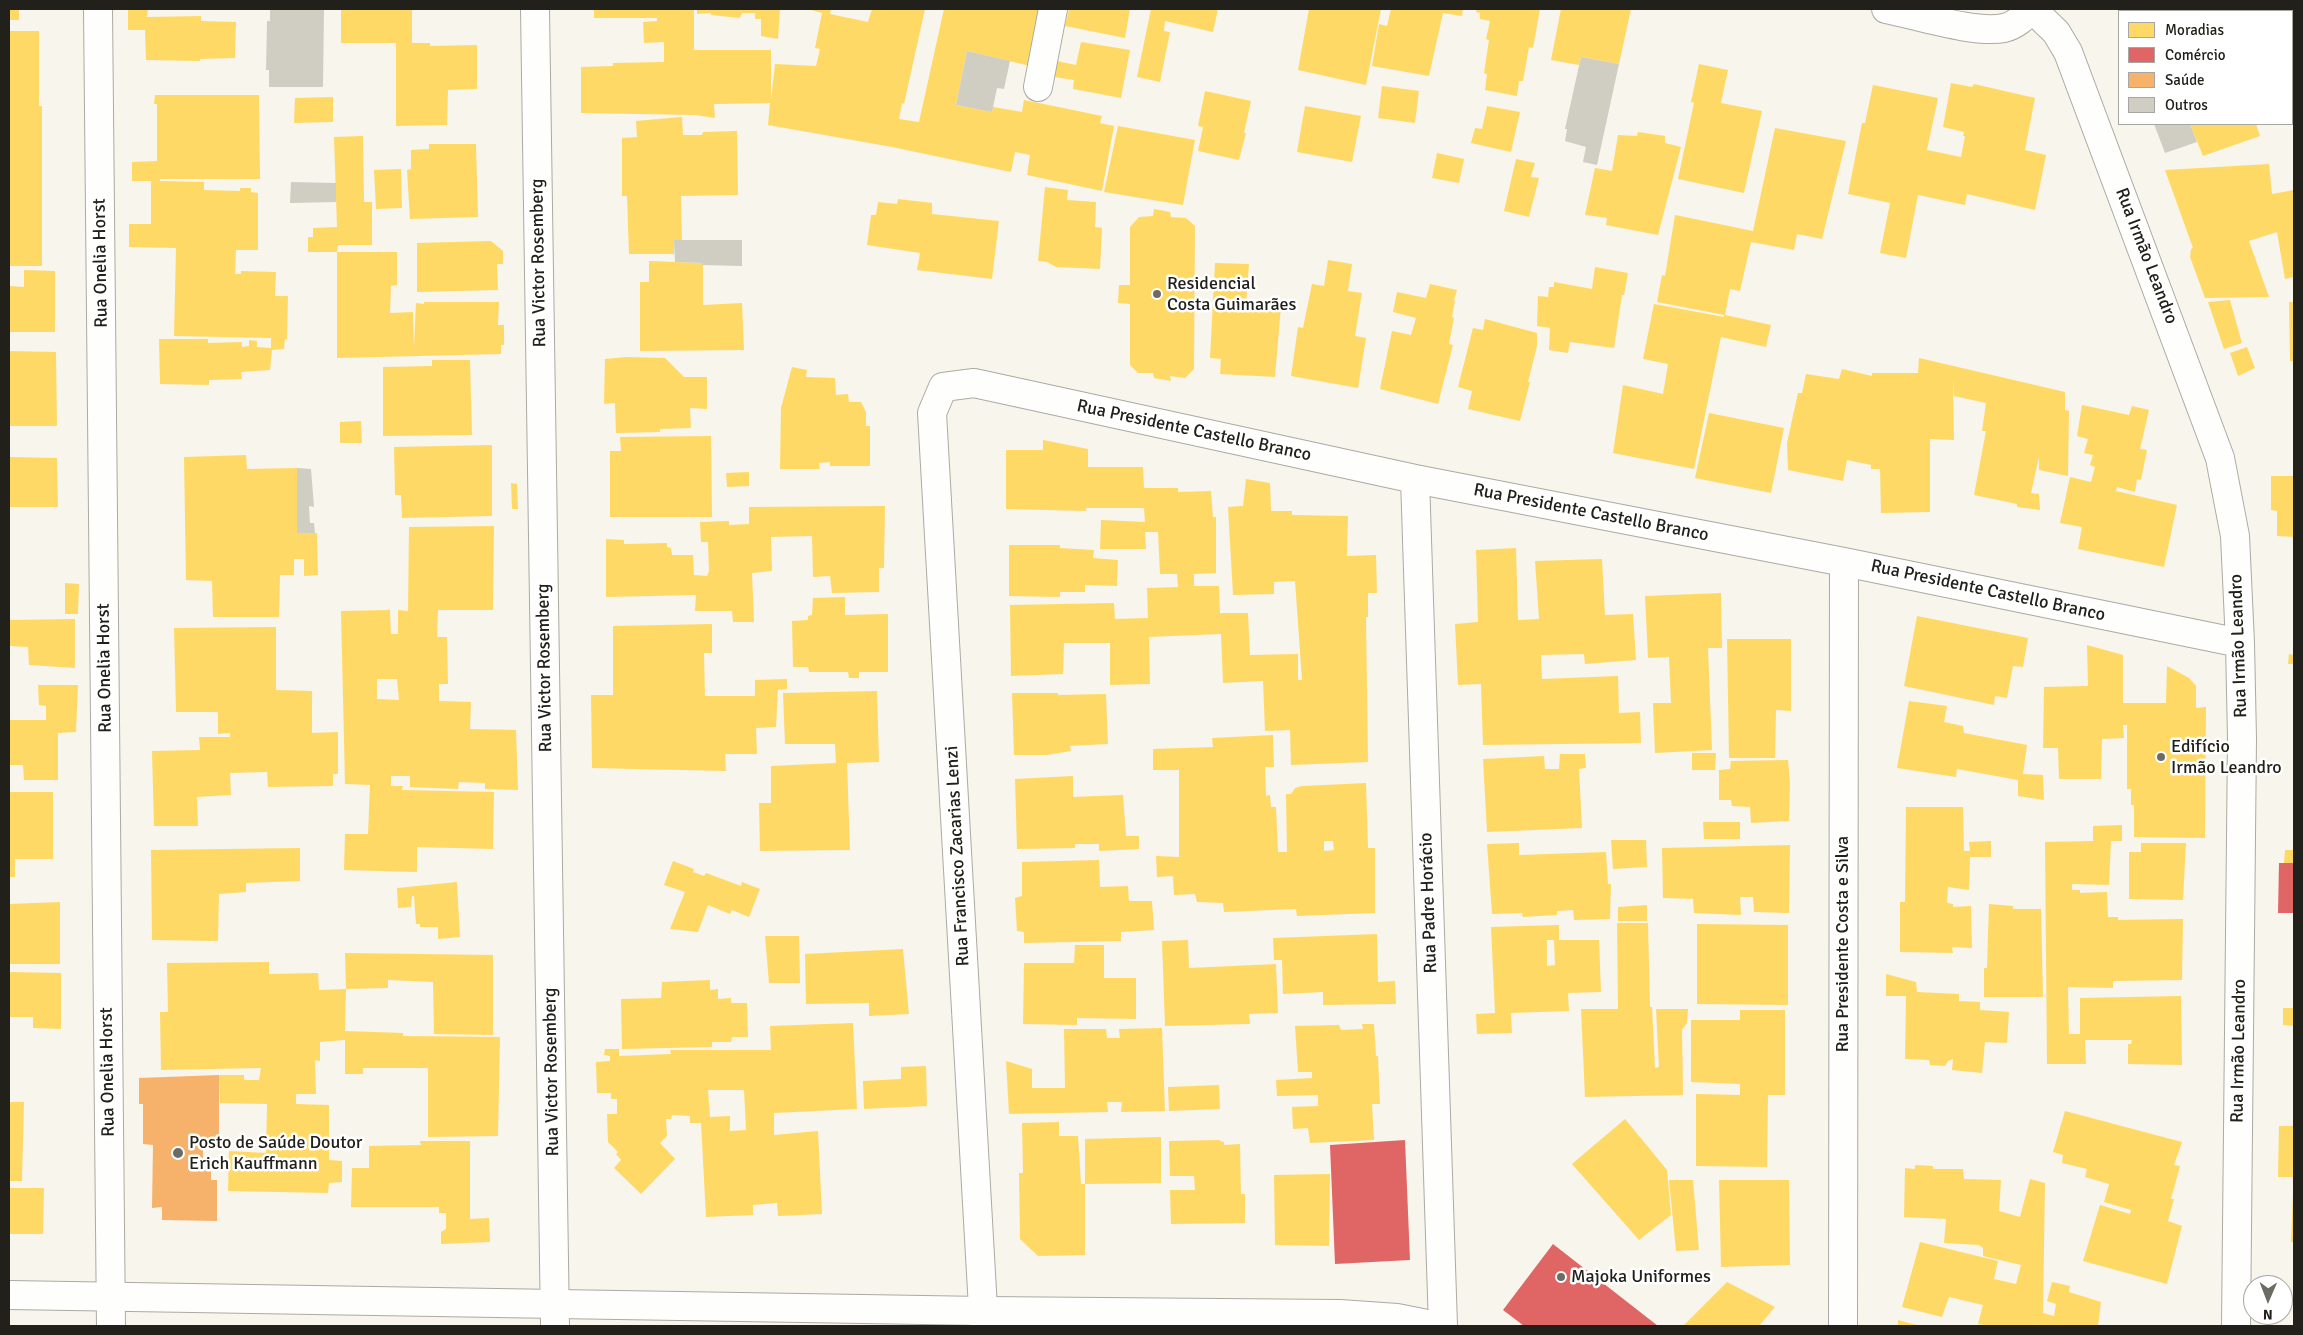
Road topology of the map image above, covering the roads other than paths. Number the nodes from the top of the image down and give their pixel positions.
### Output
1 (98, 9) edge
2 (535, 9) edge
3 (1053, 9) edge
4 (1886, 9) edge
5 (2032, 9) edge
6 (1038, 87) dead end
7 (943, 387) joint
8 (1415, 479) junction
9 (1844, 562) junction
10 (2240, 643) junction
11 (9, 1295) edge
12 (111, 1297) junction
13 (555, 1315) edge
14 (984, 1319) edge
15 (111, 1326) edge
16 (1437, 1326) edge
17 (1443, 1326) edge
18 (1843, 1326) edge
19 (2236, 1326) edge

1 - 12 street, Rua Onelia Horst
2 - 13 street, Rua Victor Rosemberg
3 - 6 street
4 - 5 street
5 - 10 street, Rua Irmão Leandro
7 - 8 street, Rua Presidente Castello Branco
7 - 14 street, Rua Francisco Zacarias Lenzi
8 - 9 street, Rua Presidente Castello Branco
8 - 17 street, Rua Padre Horácio
9 - 10 street, Rua Presidente Castello Branco
9 - 18 street, Rua Presidente Costa e Silva
10 - 19 street, Rua Irmão Leandro
11 - 12 street
12 - 13 street
12 - 15 street, Rua Onelia Horst
13 - 14 street
14 - 16 street

